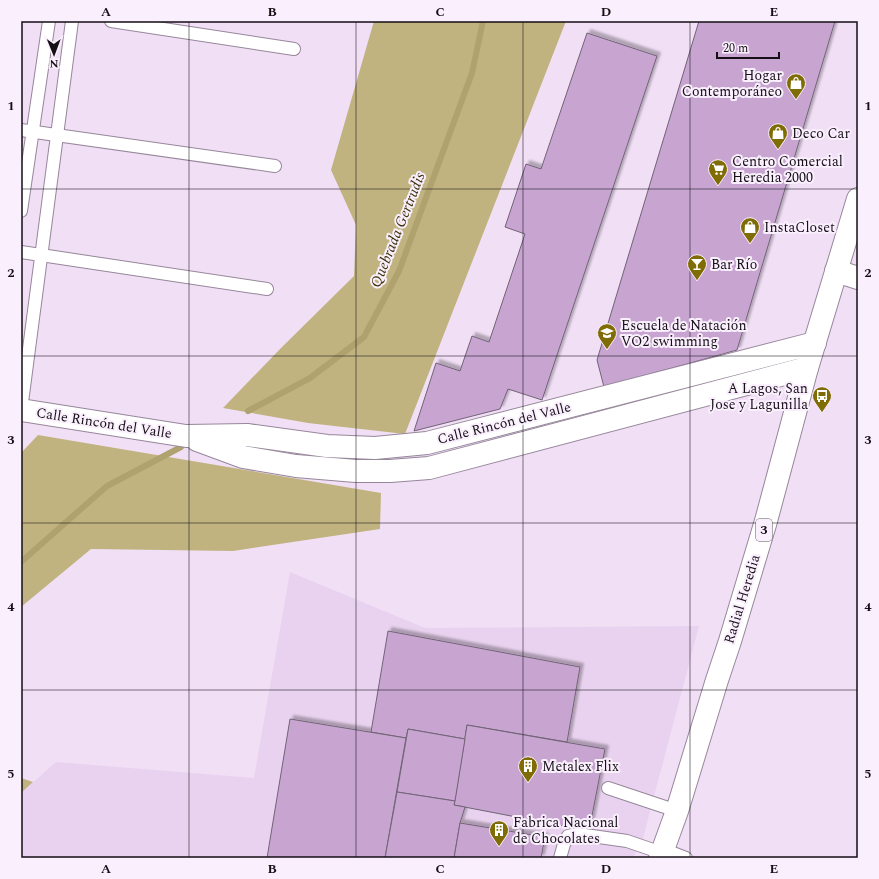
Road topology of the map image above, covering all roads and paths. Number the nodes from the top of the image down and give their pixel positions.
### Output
1 (50, 21) edge
2 (72, 21) edge
3 (111, 21) edge
4 (294, 49) dead end
5 (27, 131) edge
6 (57, 135) junction
7 (275, 166) dead end
8 (858, 199) edge
9 (21, 211) edge
10 (21, 252) edge
11 (41, 256) junction
12 (836, 271) junction
13 (858, 278) edge
14 (267, 289) dead end
15 (815, 343) junction
16 (807, 368) junction
17 (21, 410) edge
18 (186, 436) junction
19 (608, 788) dead end
20 (677, 811) junction
21 (662, 853) edge
22 (560, 858) edge
23 (686, 858) edge

1 - 5 lane
2 - 6 lane
3 - 4 lane
5 - 6 lane
5 - 9 lane
6 - 7 lane
6 - 11 lane
8 - 12 street, Radial Heredia / 3
10 - 11 lane
11 - 14 lane
11 - 17 lane
12 - 13 street
12 - 15 street, Radial Heredia / 3
15 - 16 street, Radial Heredia / 3
15 - 18 street, Calle Rincón del Valle
16 - 18 street, Calle Rincón del Valle
16 - 20 street, Radial Heredia / 3
17 - 18 street, Calle Rincón del Valle
19 - 20 lane
20 - 21 street, Radial Heredia / 3
21 - 22 lane
21 - 23 lane

